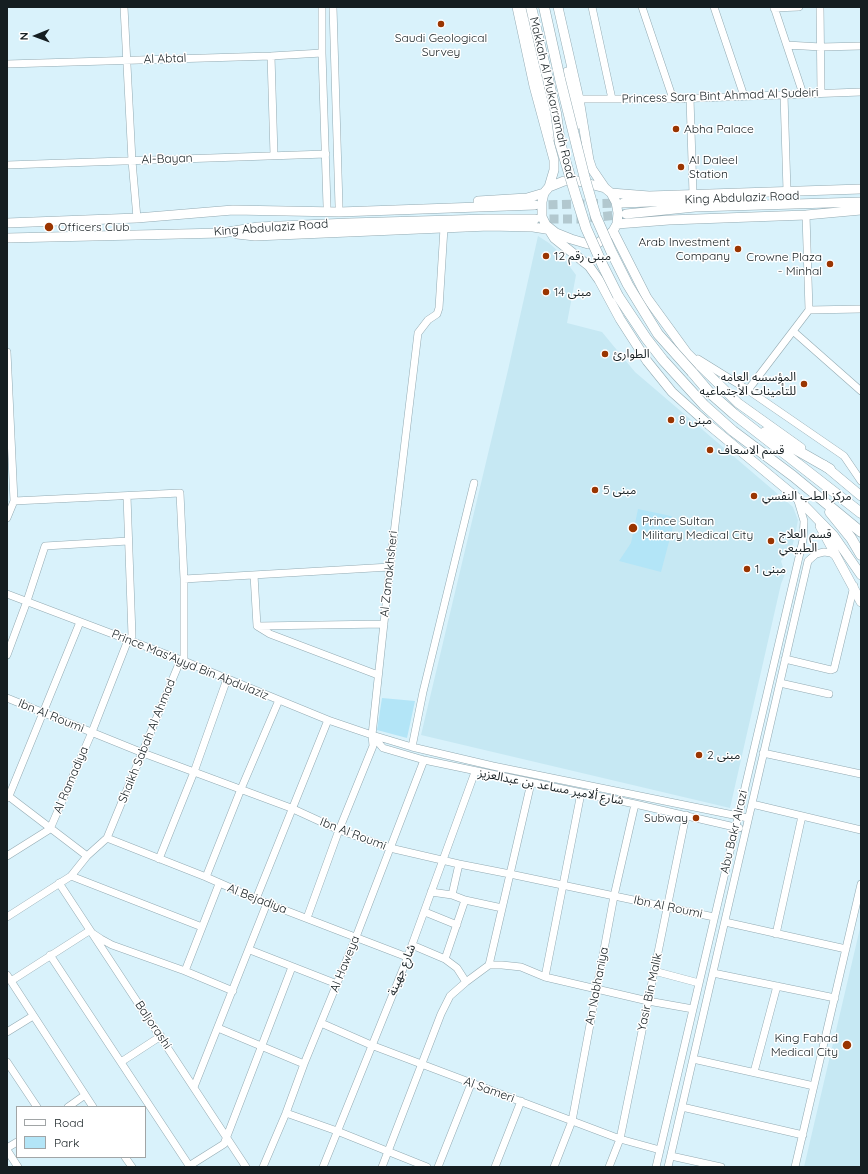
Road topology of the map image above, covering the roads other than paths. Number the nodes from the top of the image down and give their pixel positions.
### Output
1 (124, 7) edge
2 (322, 7) edge
3 (333, 7) edge
4 (517, 7) edge
5 (523, 7) edge
6 (531, 7) edge
7 (544, 7) edge
8 (552, 7) edge
9 (558, 7) edge
10 (592, 7) edge
11 (642, 7) edge
12 (714, 7) edge
13 (774, 7) edge
14 (799, 7) edge
15 (820, 7) edge
16 (787, 46) junction
17 (861, 46) edge
18 (821, 47) junction
19 (322, 54) junction
20 (271, 56) junction
21 (128, 60) junction
22 (7, 64) edge
23 (861, 92) edge
24 (803, 94) junction
25 (822, 94) junction
26 (784, 95) junction
27 (744, 96) junction
28 (690, 98) junction
29 (580, 99) junction
30 (612, 99) junction
31 (673, 99) junction
32 (560, 143) junction
33 (576, 146) junction
34 (326, 154) junction
35 (274, 156) junction
36 (132, 161) junction
37 (7, 165) edge
38 (861, 189) edge
39 (546, 190) junction
40 (608, 190) junction
41 (787, 191) junction
42 (693, 194) junction
43 (861, 194) edge
44 (861, 202) edge
45 (623, 203) tunnel mouth
46 (534, 205) tunnel mouth
47 (327, 206) junction
48 (339, 206) junction
49 (233, 210) junction
50 (861, 210) edge
51 (626, 214) tunnel mouth
52 (806, 215) junction
53 (137, 218) junction
54 (535, 219) tunnel mouth
55 (7, 223) edge
56 (444, 228) junction
57 (550, 228) junction
58 (615, 228) junction
59 (222, 233) junction
60 (7, 238) edge
61 (638, 281) junction
62 (861, 308) edge
63 (809, 310) junction
64 (620, 319) junction
65 (793, 331) junction
66 (7, 352) edge
67 (687, 353) junction
68 (748, 390) junction
69 (861, 391) edge
70 (734, 414) junction
71 (830, 470) junction
72 (861, 481) edge
73 (474, 483) dead end
74 (127, 496) junction
75 (861, 496) edge
76 (796, 497) junction
77 (819, 498) junction
78 (14, 502) junction
79 (861, 512) edge
80 (812, 513) junction
81 (7, 517) edge
82 (861, 532) edge
83 (128, 541) junction
84 (861, 555) edge
85 (837, 557) junction
86 (390, 567) junction
87 (254, 575) junction
88 (861, 575) edge
89 (184, 579) junction
90 (854, 586) junction
91 (7, 594) edge
92 (27, 601) junction
93 (861, 602) edge
94 (80, 622) junction
95 (384, 624) junction
96 (257, 626) junction
97 (128, 640) junction
98 (7, 654) edge
99 (785, 659) junction
100 (184, 661) junction
101 (378, 675) junction
102 (227, 679) junction
103 (780, 683) junction
104 (829, 694) dead end
105 (7, 698) edge
106 (279, 700) junction
107 (43, 712) junction
108 (328, 720) junction
109 (92, 732) junction
110 (372, 735) junction
111 (412, 747) junction
112 (143, 753) junction
113 (763, 753) junction
114 (424, 760) junction
115 (514, 770) junction
116 (194, 772) junction
117 (475, 772) junction
118 (861, 774) edge
119 (512, 779) junction
120 (531, 783) junction
121 (241, 789) junction
122 (581, 793) junction
123 (8, 796) edge
124 (635, 804) junction
125 (752, 804) junction
126 (291, 808) junction
127 (686, 815) junction
128 (738, 816) junction
129 (802, 816) junction
130 (748, 818) junction
131 (735, 827) junction
132 (50, 829) junction
133 (339, 830) junction
134 (746, 830) junction
135 (861, 830) edge
136 (107, 838) junction
137 (390, 848) junction
138 (7, 856) edge
139 (87, 856) junction
140 (159, 859) junction
141 (443, 861) junction
142 (459, 864) junction
143 (510, 874) junction
144 (71, 876) junction
145 (206, 877) junction
146 (59, 883) junction
147 (220, 884) junction
148 (861, 884) edge
149 (563, 885) junction
150 (431, 892) junction
151 (452, 895) junction
152 (614, 896) junction
153 (256, 899) junction
154 (465, 900) junction
155 (267, 903) junction
156 (502, 908) junction
157 (668, 908) junction
158 (425, 912) junction
159 (7, 917) edge
160 (714, 917) junction
161 (307, 918) junction
162 (725, 922) junction
163 (457, 925) junction
164 (202, 927) junction
165 (89, 931) junction
166 (776, 934) junction
167 (356, 938) junction
168 (412, 945) junction
169 (846, 949) junction
170 (250, 950) junction
171 (50, 955) junction
172 (407, 957) junction
173 (445, 959) junction
174 (489, 965) junction
175 (292, 967) junction
176 (185, 971) junction
177 (654, 971) junction
178 (712, 973) junction
179 (545, 977) junction
180 (9, 978) edge
181 (466, 982) junction
182 (699, 983) junction
183 (337, 984) junction
184 (777, 986) junction
185 (596, 989) junction
186 (233, 991) junction
187 (834, 998) junction
188 (648, 1001) junction
189 (693, 1010) junction
190 (33, 1016) junction
191 (321, 1024) junction
192 (218, 1028) junction
193 (7, 1032) edge
194 (161, 1036) junction
195 (371, 1045) junction
196 (260, 1046) junction
197 (693, 1059) junction
198 (7, 1062) edge
199 (121, 1062) junction
200 (304, 1064) junction
201 (421, 1064) junction
202 (754, 1072) junction
203 (472, 1084) junction
204 (814, 1086) junction
205 (194, 1087) junction
206 (85, 1095) junction
207 (521, 1101) junction
208 (36, 1106) edge
209 (69, 1106) edge
210 (92, 1106) edge
211 (682, 1107) junction
212 (286, 1113) junction
213 (572, 1121) junction
214 (337, 1131) junction
215 (803, 1135) junction
216 (226, 1136) junction
217 (620, 1139) junction
218 (16, 1143) edge
219 (7, 1149) edge
220 (660, 1150) junction
221 (388, 1152) junction
222 (670, 1156) junction
223 (126, 1158) edge
224 (190, 1166) edge
225 (18, 1167) edge
226 (132, 1167) edge
227 (246, 1167) edge
228 (263, 1167) edge
229 (323, 1167) edge
230 (382, 1167) edge
231 (427, 1167) edge
232 (438, 1167) edge
233 (495, 1167) edge
234 (554, 1167) edge
235 (609, 1167) edge
236 (656, 1167) edge
237 (668, 1167) edge
238 (721, 1167) edge
239 (795, 1167) edge

1 - 21 street
2 - 19 street
3 - 48 street
4 - 39 main road
5 - 32 highway, bridge
6 - 32 highway, Makkah Al Mukarramah Road, bridge
7 - 33 highway, Makkah Al Mukarramah Road, bridge
8 - 33 main road, bridge
9 - 29 main road
10 - 30 street
11 - 31 street
12 - 27 street
13 - 14 street
13 - 16 street
15 - 18 street
16 - 18 street
16 - 24 street
17 - 18 street
18 - 25 street
19 - 20 street, Al Abtal
19 - 34 street
20 - 21 street, Al Abtal
20 - 35 street
21 - 22 street, Al Abtal
21 - 36 street
23 - 25 street, Princess Sara Bint Ahmad Al Sudeiri
24 - 25 street, Princess Sara Bint Ahmad Al Sudeiri
24 - 26 street, Princess Sara Bint Ahmad Al Sudeiri
26 - 27 street, Princess Sara Bint Ahmad Al Sudeiri
26 - 41 street
27 - 28 street, Princess Sara Bint Ahmad Al Sudeiri
28 - 31 street, Princess Sara Bint Ahmad Al Sudeiri
28 - 42 street
29 - 30 street, Princess Sara Bint Ahmad Al Sudeiri
29 - 40 main road
30 - 31 street, Princess Sara Bint Ahmad Al Sudeiri
32 - 77 highway, Makkah Al Mukarramah Road, bridge
33 - 70 highway, Makkah Al Mukarramah Road, bridge
34 - 35 street, Al-Bayan
34 - 47 street
35 - 36 street, Al-Bayan
36 - 37 street, Al-Bayan
36 - 53 street
38 - 41 main road
39 - 40 main road
39 - 48 main road
39 - 57 main road
40 - 42 main road
40 - 58 main road
41 - 42 main road
43 - 45 main road, King Abdulaziz Road
44 - 51 main road, King Abdulaziz Road
46 - 49 main road, King Abdulaziz Road
47 - 48 main road
47 - 49 main road
49 - 53 main road, King Abdulaziz Road
50 - 52 main road
52 - 58 main road
52 - 63 street
53 - 55 main road, King Abdulaziz Road
54 - 59 main road, King Abdulaziz Road
56 - 57 main road
56 - 59 main road
56 - 86 street, Al Zamakhsheri
57 - 58 main road
57 - 64 main road
58 - 61 main road
59 - 60 main road, King Abdulaziz Road
61 - 64 main road
61 - 67 main road
62 - 63 street
63 - 65 street
64 - 76 main road
65 - 68 street
65 - 69 street
66 - 78 street
67 - 68 street
67 - 71 main road
68 - 72 street
70 - 71 highway
70 - 79 highway, Makkah Al Mukarramah Road
71 - 75 main road
73 - 111 street
74 - 78 street
74 - 83 street, Al Ramadiya
74 - 89 street
76 - 80 main road
76 - 128 street, Abu Bakr Alrazi
77 - 82 highway, Makkah Al Mukarramah Road
77 - 84 highway
78 - 81 street
80 - 85 main road
80 - 88 main road
83 - 92 street
83 - 97 street, Al Ramadiya
85 - 90 main road
85 - 99 street, Abu Bakr Alrazi
86 - 87 street
86 - 95 street, Al Zamakhsheri
87 - 89 street
87 - 96 street
89 - 100 street
90 - 93 main road
90 - 99 street
91 - 92 street, Prince Mas'Ayyd Bin Abdulaziz
92 - 94 street, Prince Mas'Ayyd Bin Abdulaziz
92 - 98 street
94 - 97 street, Prince Mas'Ayyd Bin Abdulaziz
94 - 107 street
95 - 96 street
95 - 101 street, Al Zamakhsheri
96 - 101 street
97 - 100 street, Prince Mas'Ayyd Bin Abdulaziz
97 - 109 street, Al Ramadiya
99 - 103 street, Abu Bakr Alrazi
100 - 102 street, Prince Mas'Ayyd Bin Abdulaziz
100 - 112 street, Shaikh Sabah Al Ahmad
101 - 110 street, Al Zamakhsheri
102 - 106 street, Prince Mas'Ayyd Bin Abdulaziz
102 - 116 street
103 - 104 street
103 - 113 street, Abu Bakr Alrazi
105 - 107 street, Ibn Al Roumi
106 - 108 street, Prince Mas'Ayyd Bin Abdulaziz
106 - 121 street
107 - 109 street, Ibn Al Roumi
107 - 123 street
108 - 110 street, Prince Mas'Ayyd Bin Abdulaziz
108 - 126 street
109 - 112 street, Ibn Al Roumi
109 - 132 street, Al Ramadiya
110 - 111 street, Prince Mas'Ayyd Bin Abdulaziz
110 - 114 street, شارع ألامير مساعد بن عبدالعزيز
110 - 133 street, Al Zamakhsheri
111 - 115 street, Prince Mas'Ayyd Bin Abdulaziz
112 - 116 street, Ibn Al Roumi
112 - 136 street, Shaikh Sabah Al Ahmad
113 - 118 street
113 - 125 street, Abu Bakr Alrazi
114 - 117 street, شارع ألامير مساعد بن عبدالعزيز
114 - 137 street, Al Haweya
115 - 119 street
115 - 128 street, Prince Mas'Ayyd Bin Abdulaziz
116 - 121 street, Ibn Al Roumi
116 - 140 street
117 - 119 street, شارع ألامير مساعد بن عبدالعزيز
117 - 141 street, شارع جهينة
119 - 120 street, شارع ألامير مساعد بن عبدالعزيز
120 - 122 street, شارع ألامير مساعد بن عبدالعزيز
120 - 143 street
121 - 126 street, Ibn Al Roumi
121 - 145 street
122 - 124 street, شارع ألامير مساعد بن عبدالعزيز
122 - 149 street
123 - 132 street
124 - 127 street, شارع ألامير مساعد بن عبدالعزيز
124 - 152 street, An Nabhaniya
125 - 129 street
125 - 130 street, Abu Bakr Alrazi
126 - 133 street, Ibn Al Roumi
126 - 153 street
127 - 131 street, شارع ألامير مساعد بن عبدالعزيز
127 - 157 street, Yasir Bin Malik
128 - 130 street
128 - 131 street, Abu Bakr Alrazi
129 - 135 street
129 - 166 street
130 - 134 street, Abu Bakr Alrazi
131 - 134 street, شارع ألامير مساعد بن عبدالعزيز
131 - 160 street, Abu Bakr Alrazi
132 - 138 street, Al Ramadiya
132 - 139 street
133 - 137 street, Ibn Al Roumi
133 - 161 street, Al Zamakhsheri
134 - 162 street, Abu Bakr Alrazi
136 - 139 street, Shaikh Sabah Al Ahmad
136 - 140 street, Al Bejadiya
137 - 141 street, Ibn Al Roumi
137 - 167 street, Al Haweya
139 - 144 street, Shaikh Sabah Al Ahmad
140 - 145 street, Al Bejadiya
141 - 142 street, Ibn Al Roumi
141 - 150 street, شارع جهينة
142 - 143 street, Ibn Al Roumi
142 - 151 street
143 - 149 street, Ibn Al Roumi
143 - 156 street
144 - 146 street, Shaikh Sabah Al Ahmad
144 - 164 street
145 - 147 street, Al Bejadiya
146 - 159 street, Shaikh Sabah Al Ahmad
146 - 165 street, Baljorashi
147 - 153 street, Al Bejadiya
147 - 164 street
148 - 169 street
149 - 152 street, Ibn Al Roumi
149 - 179 street
150 - 151 street
150 - 158 street, شارع جهينة
151 - 154 street
152 - 157 street, Ibn Al Roumi
152 - 185 street, An Nabhaniya
153 - 155 street, Al Bejadiya
154 - 156 street
154 - 163 street
155 - 161 street, Al Bejadiya
155 - 170 street
156 - 174 street
157 - 160 street, Ibn Al Roumi
157 - 177 street, Yasir Bin Malik
158 - 163 street
158 - 168 street, شارع جهينة
160 - 182 street, Abu Bakr Alrazi
161 - 167 street, Al Bejadiya
162 - 166 street
162 - 178 street, Abu Bakr Alrazi
163 - 173 street
164 - 176 street
165 - 171 street
165 - 176 street
165 - 194 street, Baljorashi
166 - 169 street
167 - 172 street, Al Bejadiya
167 - 183 street, Al Haweya
168 - 172 street, شارع جهينة
168 - 173 street
169 - 187 street
170 - 175 street
170 - 186 street
171 - 180 street
171 - 199 street
172 - 195 street, شارع جهينة
173 - 181 street
174 - 179 street
174 - 181 street
175 - 183 street
175 - 196 street
176 - 186 street
177 - 182 street
177 - 188 street, Yasir Bin Malik
178 - 184 street
178 - 197 street, Abu Bakr Alrazi
179 - 185 street
180 - 190 street
181 - 201 street
182 - 189 street, Abu Bakr Alrazi
183 - 191 street, Al Haweya
184 - 187 street
184 - 202 street
185 - 188 street
185 - 213 street, An Nabhaniya
186 - 192 street
187 - 204 street
188 - 189 street
188 - 217 street, Yasir Bin Malik
189 - 220 street, Abu Bakr Alrazi
190 - 193 street
190 - 206 street
191 - 195 street, Al Sameri
191 - 200 street, Al Haweya
192 - 196 street
192 - 205 street
194 - 199 street
194 - 205 street, Baljorashi
195 - 201 street, Al Sameri
195 - 214 street, شارع جهينة
196 - 200 street
196 - 216 street
197 - 202 street
197 - 211 street, Abu Bakr Alrazi
198 - 208 street
199 - 224 street
200 - 212 street, Al Haweya
201 - 203 street, Al Sameri
201 - 221 street
202 - 204 street
203 - 207 street, Al Sameri
203 - 232 street
204 - 215 street
205 - 216 street, Baljorashi
206 - 209 street
206 - 210 street
207 - 213 street, Al Sameri
207 - 233 street
211 - 215 street
211 - 222 street, Abu Bakr Alrazi
212 - 214 street
212 - 228 street, Al Haweya
213 - 217 street, Al Sameri
213 - 234 street, An Nabhaniya
214 - 221 street
214 - 229 street, شارع جهينة
215 - 239 street
216 - 224 street
216 - 227 street, Baljorashi
217 - 220 street, Al Sameri
217 - 235 street, Yasir Bin Malik
218 - 219 street
219 - 225 street
220 - 236 street, Abu Bakr Alrazi
221 - 230 street
221 - 231 street
222 - 237 street, Abu Bakr Alrazi
222 - 238 street
223 - 226 street

